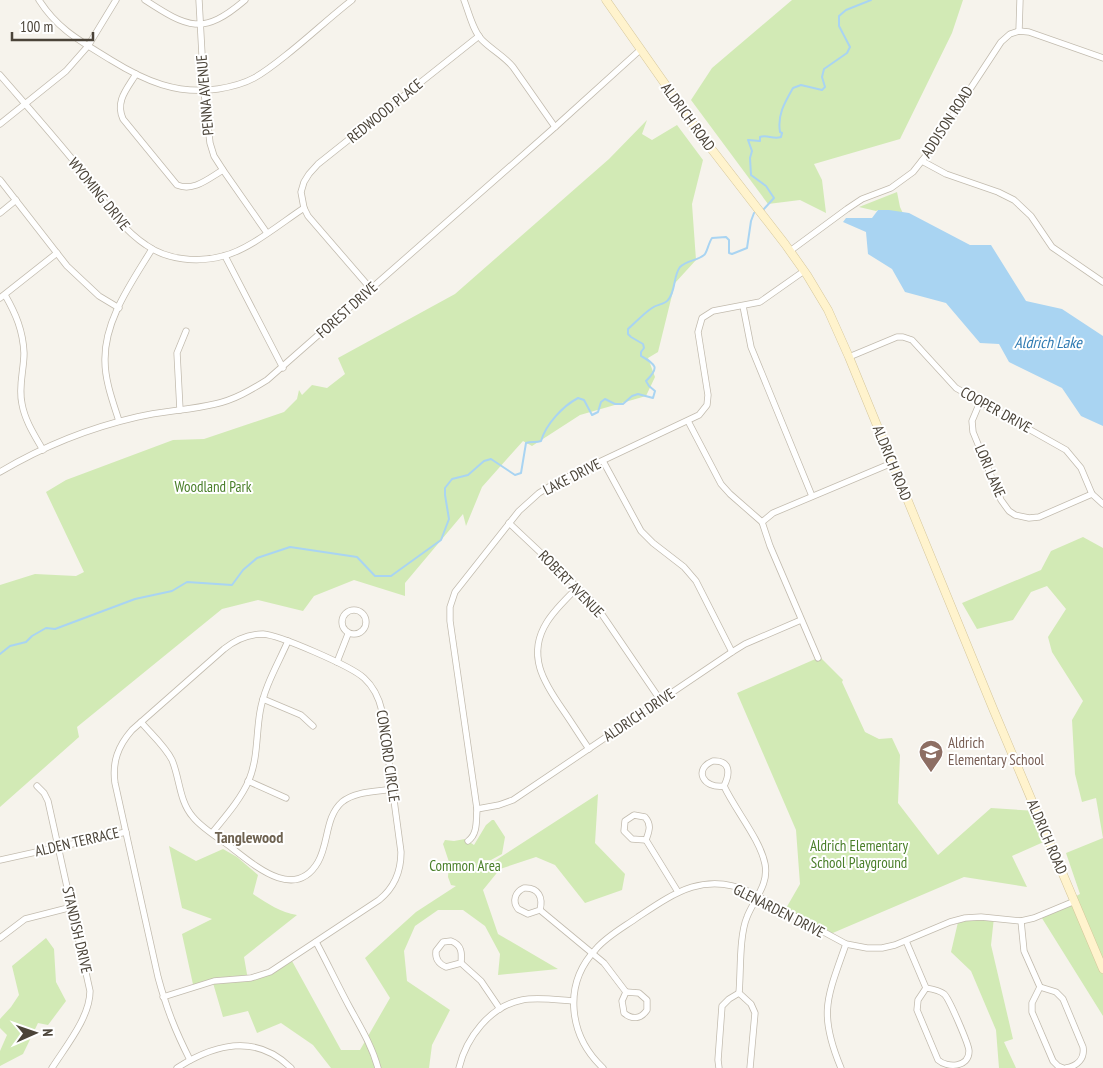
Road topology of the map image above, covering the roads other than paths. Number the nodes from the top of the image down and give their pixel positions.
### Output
1 (39, 0) edge
2 (116, 0) edge
3 (144, 0) edge
4 (200, 0) edge
5 (245, 0) edge
6 (464, 0) edge
7 (606, 0) edge
8 (1020, 0) edge
9 (348, 1) edge
10 (200, 25) junction
11 (1019, 31) junction
12 (479, 36) junction
13 (88, 46) junction
14 (640, 50) junction
15 (1103, 58) edge
16 (136, 74) junction
17 (0, 75) edge
18 (204, 91) junction
19 (25, 104) junction
20 (0, 124) edge
21 (555, 127) junction
22 (922, 161) junction
23 (223, 170) junction
24 (0, 180) edge
25 (16, 200) junction
26 (304, 208) junction
27 (0, 213) edge
28 (267, 233) junction
29 (152, 249) junction
30 (790, 251) junction
31 (57, 253) junction
32 (225, 256) junction
33 (804, 271) junction
34 (1103, 282) edge
35 (371, 289) junction
36 (3, 296) edge
37 (743, 306) junction
38 (119, 308) junction
39 (186, 332) dead end
40 (849, 357) junction
41 (283, 368) junction
42 (980, 402) junction
43 (180, 410) junction
44 (119, 421) junction
45 (688, 421) junction
46 (43, 450) junction
47 (603, 461) junction
48 (892, 463) junction
49 (0, 472) edge
50 (1092, 494) junction
51 (812, 496) junction
52 (1103, 504) edge
53 (762, 522) junction
54 (509, 523) junction
55 (578, 588) junction
56 (801, 620) junction
57 (348, 634) junction
58 (288, 641) junction
59 (732, 652) junction
60 (818, 658) dead end
61 (337, 662) junction
62 (263, 699) junction
63 (661, 700) junction
64 (141, 722) junction
65 (313, 726) dead end
66 (589, 749) junction
67 (248, 781) junction
68 (37, 786) dead end
69 (724, 786) junction
70 (393, 789) junction
71 (286, 798) dead end
72 (477, 809) junction
73 (126, 832) junction
74 (212, 833) junction
75 (646, 840) junction
76 (468, 841) dead end
77 (58, 846) junction
78 (0, 860) edge
79 (678, 892) junction
80 (758, 897) junction
81 (1074, 901) junction
82 (72, 907) junction
83 (540, 910) junction
84 (1020, 921) junction
85 (0, 938) edge
86 (906, 941) junction
87 (316, 942) junction
88 (846, 944) junction
89 (592, 953) junction
90 (461, 963) junction
91 (1103, 969) edge
92 (926, 988) junction
93 (1040, 988) junction
94 (626, 992) junction
95 (739, 993) junction
96 (164, 998) junction
97 (573, 1001) junction
98 (500, 1009) junction
99 (190, 1060) junction
100 (52, 1068) edge
101 (177, 1068) edge
102 (291, 1068) edge
103 (378, 1068) edge
104 (459, 1068) edge
105 (603, 1068) edge
106 (719, 1068) edge
107 (750, 1068) edge
108 (841, 1068) edge
109 (1065, 1068) edge

1 - 13 street
2 - 13 street
3 - 10 street
4 - 10 street, PENNA AVENUE
5 - 10 street
6 - 12 street
7 - 14 main road, ALDRICH ROAD
8 - 11 street
9 - 18 street
10 - 18 street, PENNA AVENUE
11 - 15 street
11 - 22 street, ADDISON ROAD
12 - 21 street
12 - 26 street, REDWOOD PLACE
13 - 16 street
13 - 19 street
14 - 21 street, FOREST DRIVE
14 - 30 main road, ALDRICH ROAD
16 - 18 street
16 - 23 street
17 - 19 street, WYOMING DRIVE
18 - 23 street, PENNA AVENUE
19 - 20 street
19 - 29 street, WYOMING DRIVE
21 - 35 street, FOREST DRIVE
22 - 30 street, ADDISON ROAD
22 - 34 street
23 - 28 street, PENNA AVENUE
24 - 25 street
25 - 27 street
25 - 31 street
26 - 28 street, WYOMING DRIVE
26 - 35 street
28 - 32 street, WYOMING DRIVE
29 - 32 street, WYOMING DRIVE
29 - 38 street
30 - 33 main road, ALDRICH ROAD
31 - 36 street
31 - 38 street
32 - 41 street
33 - 37 street, LAKE DRIVE
33 - 40 main road, ALDRICH ROAD
35 - 41 street, FOREST DRIVE
36 - 46 street
37 - 45 street, LAKE DRIVE
37 - 51 street
38 - 44 street
39 - 43 street
40 - 42 street, COOPER DRIVE
40 - 48 main road, ALDRICH ROAD
41 - 43 street, FOREST DRIVE
42 - 50 street, COOPER DRIVE
42 - 50 street, LORI LANE
43 - 44 street, FOREST DRIVE
44 - 46 street, FOREST DRIVE
45 - 47 street, LAKE DRIVE
45 - 53 street
46 - 49 street, FOREST DRIVE
47 - 54 street, LAKE DRIVE
47 - 59 street
48 - 51 street
48 - 81 main road, ALDRICH ROAD
50 - 52 street, COOPER DRIVE
51 - 53 street
53 - 56 street
54 - 55 street, ROBERT AVENUE
54 - 72 street, LAKE DRIVE
55 - 63 street, ROBERT AVENUE
55 - 66 street
56 - 59 street, ALDRICH DRIVE
56 - 60 street
57 - 57 street
57 - 61 street
58 - 61 street, CONCORD CIRCLE
58 - 62 street
58 - 64 street, CONCORD CIRCLE
59 - 63 street, ALDRICH DRIVE
61 - 70 street, CONCORD CIRCLE
62 - 65 street
62 - 67 street
63 - 66 street, ALDRICH DRIVE
64 - 73 street, ALDEN TERRACE
64 - 74 street
66 - 72 street, ALDRICH DRIVE
67 - 71 street
67 - 74 street
68 - 77 street, STANDISH DRIVE
69 - 69 street
69 - 80 street
70 - 74 street
70 - 87 street, CONCORD CIRCLE
72 - 76 street, LAKE DRIVE
73 - 77 street, ALDEN TERRACE
73 - 96 street
75 - 75 street
75 - 79 street
77 - 78 street, ALDEN TERRACE
77 - 82 street, STANDISH DRIVE
79 - 80 street, GLENARDEN DRIVE
79 - 89 street, GLENARDEN DRIVE
80 - 88 street, GLENARDEN DRIVE
80 - 95 street
81 - 84 street, GLENARDEN DRIVE
81 - 91 main road, ALDRICH ROAD
82 - 85 street
82 - 100 street, STANDISH DRIVE
83 - 83 street
83 - 89 street
84 - 86 street, GLENARDEN DRIVE
84 - 93 street
86 - 88 street, GLENARDEN DRIVE
86 - 92 street
87 - 96 street, CONCORD CIRCLE
87 - 103 street
88 - 108 street
89 - 94 street
89 - 97 street, GLENARDEN DRIVE
90 - 90 street
90 - 98 street
92 - 92 street
93 - 109 street
93 - 109 street
94 - 94 street
95 - 106 street
95 - 107 street
96 - 99 street
97 - 98 street
97 - 105 street, GLENARDEN DRIVE
98 - 104 street
99 - 101 street
99 - 102 street

